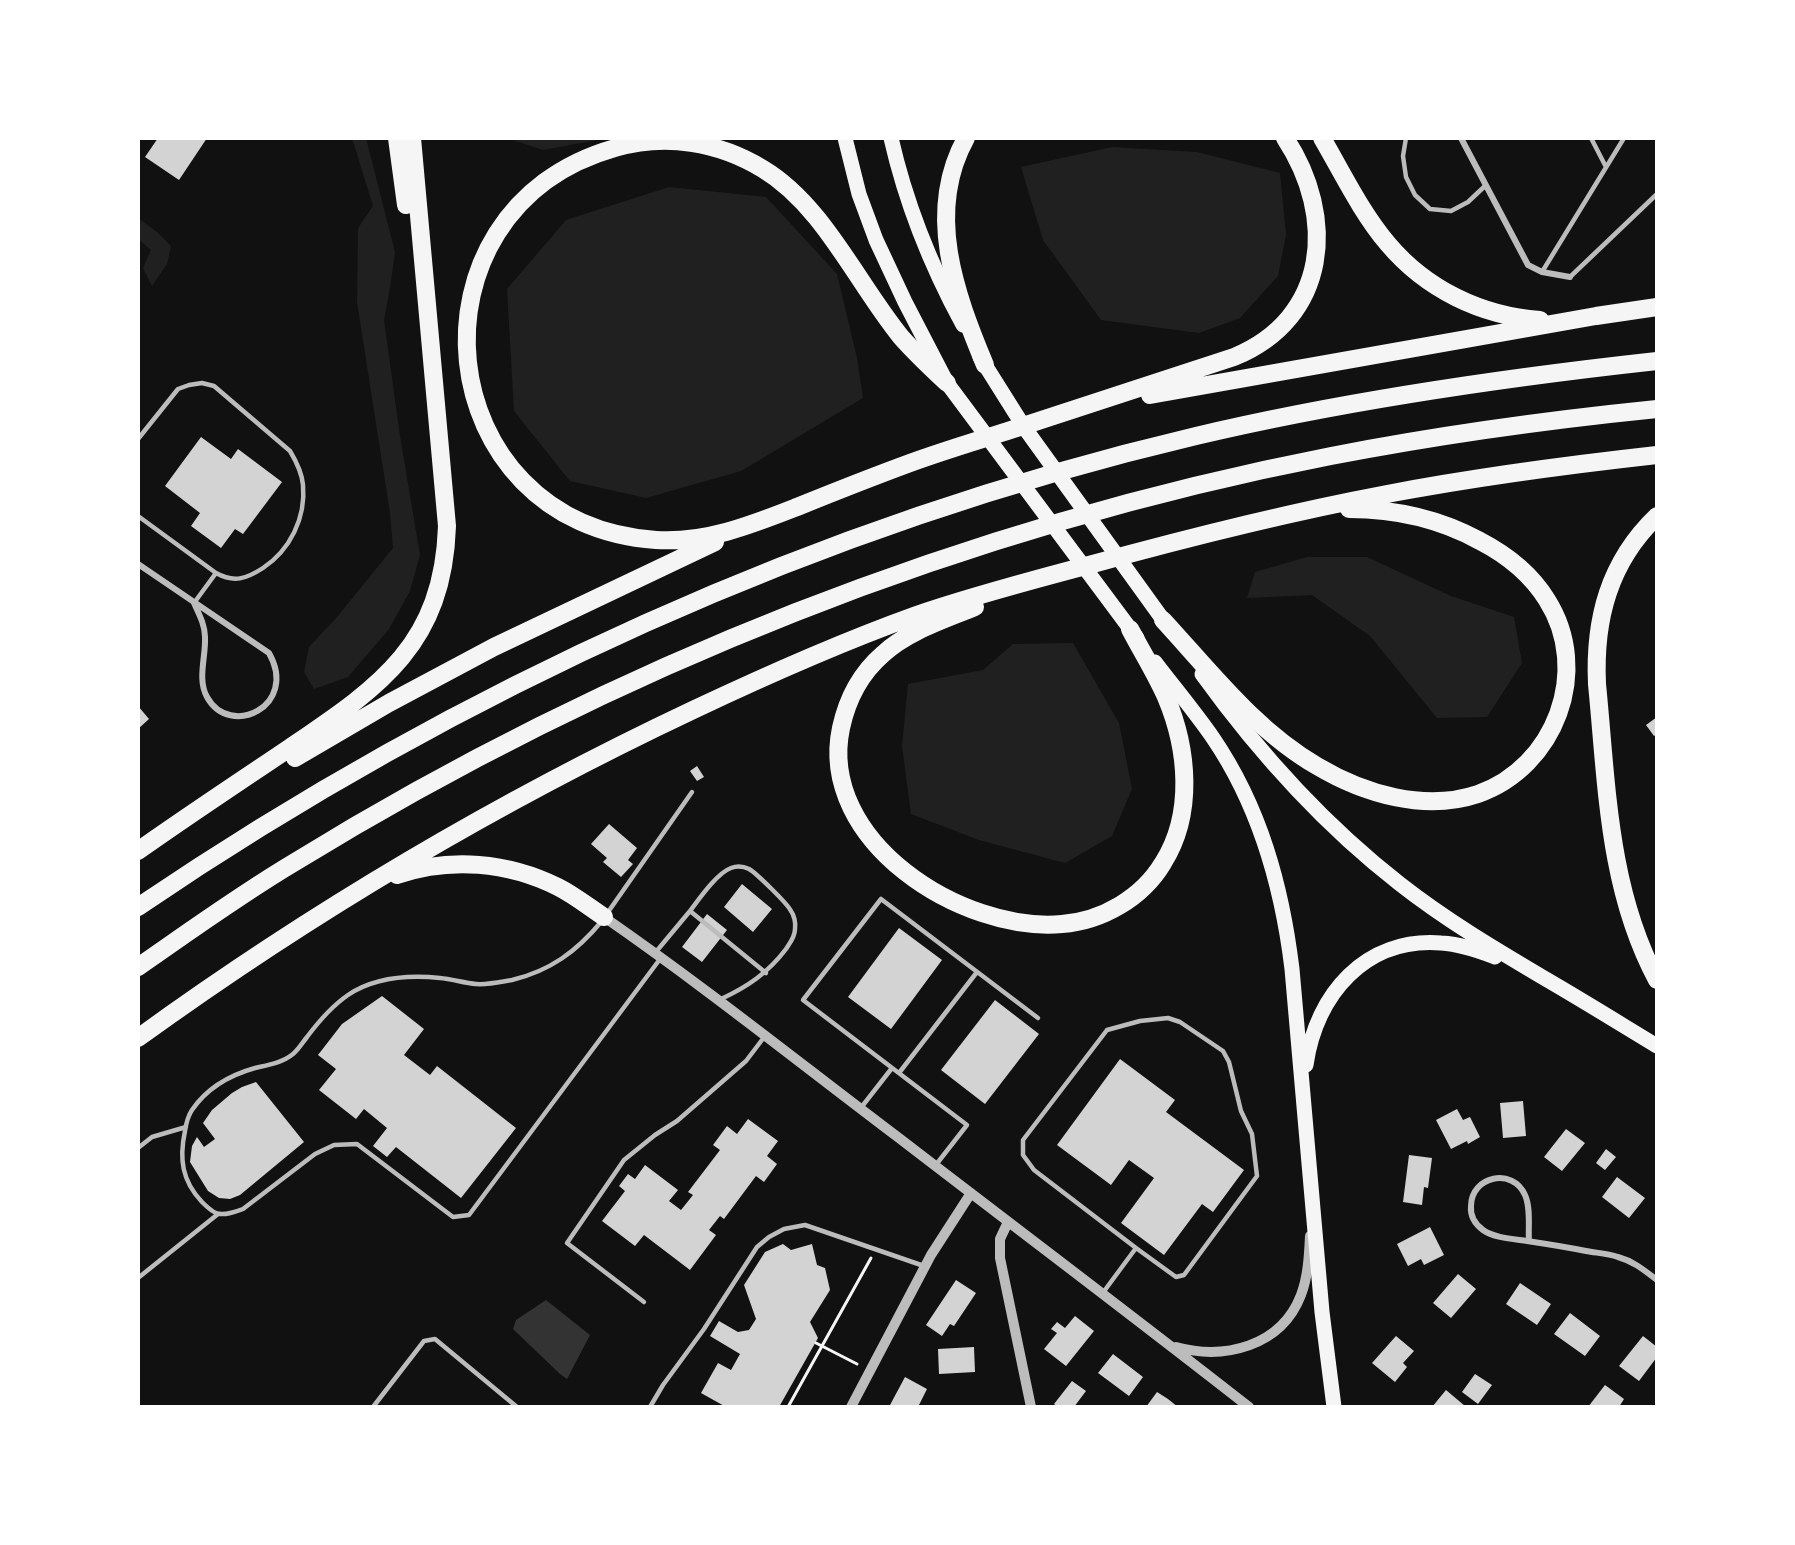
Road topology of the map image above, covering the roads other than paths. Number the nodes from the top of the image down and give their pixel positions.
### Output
1 (397, 138) edge
2 (412, 138) edge
3 (845, 138) edge
4 (891, 138) edge
5 (966, 138) edge
6 (1285, 138) edge
7 (1322, 138) edge
8 (1406, 138) edge
9 (1461, 138) edge
10 (1591, 138) edge
11 (1624, 138) edge
12 (1606, 167) junction
13 (1486, 185) junction
14 (1657, 194) edge
15 (1542, 272) junction
16 (1570, 278) joint
17 (1657, 307) edge
18 (1596, 316) junction
19 (1657, 360) edge
20 (985, 365) junction
21 (947, 383) junction
22 (1657, 409) edge
23 (1012, 430) junction
24 (138, 439) edge
25 (440, 443) junction
26 (1657, 455) edge
27 (1293, 513) junction
28 (138, 516) edge
29 (1657, 516) edge
30 (748, 526) junction
31 (138, 564) edge
32 (216, 573) junction
33 (1040, 579) junction
34 (194, 603) junction
35 (1163, 620) junction
36 (1130, 629) junction
37 (692, 792) dead end
38 (153, 840) junction
39 (138, 851) edge
40 (367, 886) junction
41 (138, 907) edge
42 (690, 911) junction
43 (604, 917) junction
44 (658, 956) junction
45 (138, 967) edge
46 (977, 972) junction
47 (766, 973) junction
48 (1547, 980) junction
49 (1657, 980) edge
50 (717, 1001) junction
51 (1038, 1018) dead end
52 (765, 1036) junction
53 (138, 1038) edge
54 (1657, 1046) edge
55 (892, 1068) junction
56 (899, 1073) junction
57 (1304, 1099) junction
58 (860, 1109) junction
59 (186, 1127) junction
60 (138, 1148) edge
61 (935, 1166) junction
62 (1311, 1185) junction
63 (971, 1193) junction
64 (218, 1214) junction
65 (1008, 1222) junction
66 (1529, 1241) junction
67 (1136, 1248) junction
68 (925, 1267) junction
69 (138, 1278) edge
70 (1657, 1280) edge
71 (1102, 1294) junction
72 (644, 1302) dead end
73 (1170, 1345) junction
74 (373, 1407) edge
75 (517, 1407) edge
76 (650, 1407) edge
77 (851, 1407) edge
78 (1031, 1407) edge
79 (1249, 1407) edge
80 (1334, 1407) edge

1 - 25 highway
2 - 25 highway
3 - 21 main road
4 - 20 main road
5 - 20 highway
6 - 23 highway
7 - 18 highway
8 - 13 lane
9 - 13 street
10 - 12 lane
11 - 12 lane
12 - 15 lane
13 - 15 street
14 - 16 lane
15 - 16 street
17 - 18 highway
18 - 23 highway
19 - 41 highway
20 - 35 main road
21 - 30 highway
21 - 36 main road
22 - 45 highway
23 - 30 highway
24 - 32 lane
25 - 38 highway
26 - 27 highway
27 - 33 highway
27 - 35 highway
28 - 32 lane
29 - 49 highway
30 - 38 highway
31 - 34 street
32 - 34 lane
33 - 36 highway
33 - 40 highway
34 - 34 street
35 - 48 main road
36 - 57 main road
37 - 43 lane
38 - 39 highway
40 - 43 highway
40 - 53 highway
42 - 44 lane
42 - 47 lane
42 - 47 lane
43 - 44 street
43 - 59 lane
44 - 50 street
44 - 64 lane
46 - 51 lane
46 - 55 lane
46 - 56 lane
47 - 50 lane
48 - 54 main road
48 - 57 main road
50 - 52 street
52 - 58 street
52 - 72 lane
55 - 56 lane
55 - 58 lane
56 - 61 lane
57 - 62 main road
58 - 61 street
59 - 60 lane
59 - 64 lane
61 - 63 street
62 - 73 street
62 - 80 main road
63 - 65 street
63 - 68 street
64 - 69 lane
65 - 71 street
65 - 78 street
66 - 66 street
66 - 70 street
67 - 67 lane
67 - 71 lane
68 - 76 lane
68 - 77 street
71 - 73 street
73 - 79 street
74 - 75 lane

